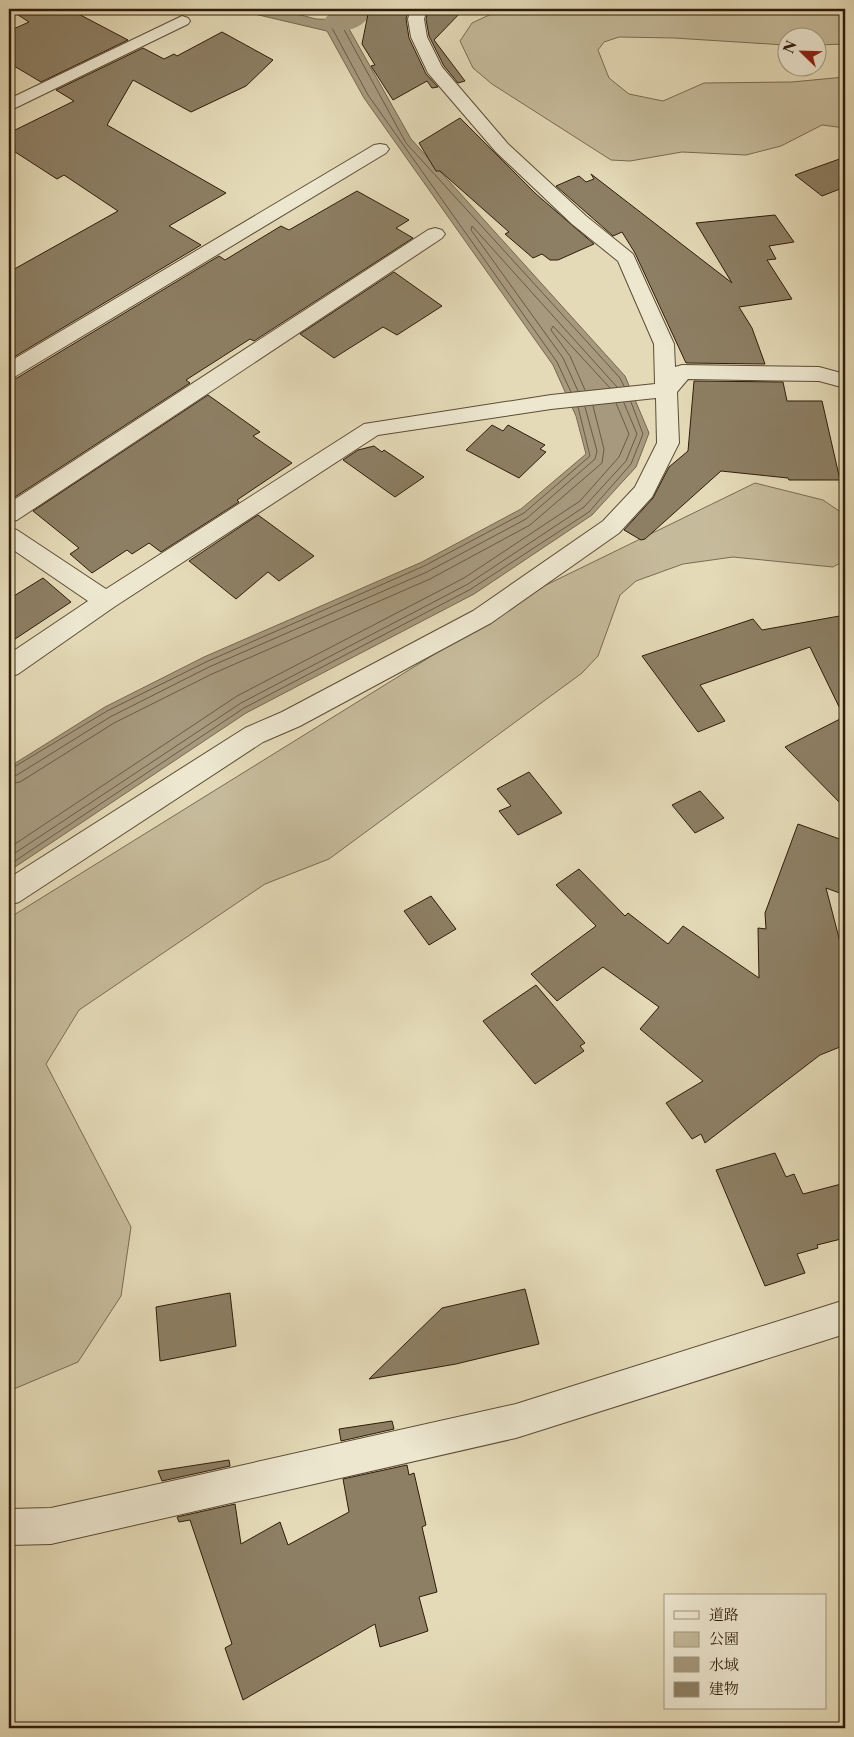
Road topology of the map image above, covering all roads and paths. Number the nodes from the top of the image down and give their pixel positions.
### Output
1 (420, 9) edge
2 (182, 21) dead end
3 (9, 106) edge
4 (380, 149) dead end
5 (435, 234) dead end
6 (9, 371) edge
7 (845, 381) edge
8 (667, 390) junction
9 (9, 514) edge
10 (9, 536) edge
11 (106, 601) junction
12 (9, 667) edge
13 (9, 893) edge
14 (845, 1317) edge
15 (9, 1527) edge

1 - 8 street
2 - 3 street
4 - 6 street
5 - 9 street
7 - 8 street
8 - 11 street
8 - 13 street
10 - 11 street
11 - 12 street
14 - 15 street

